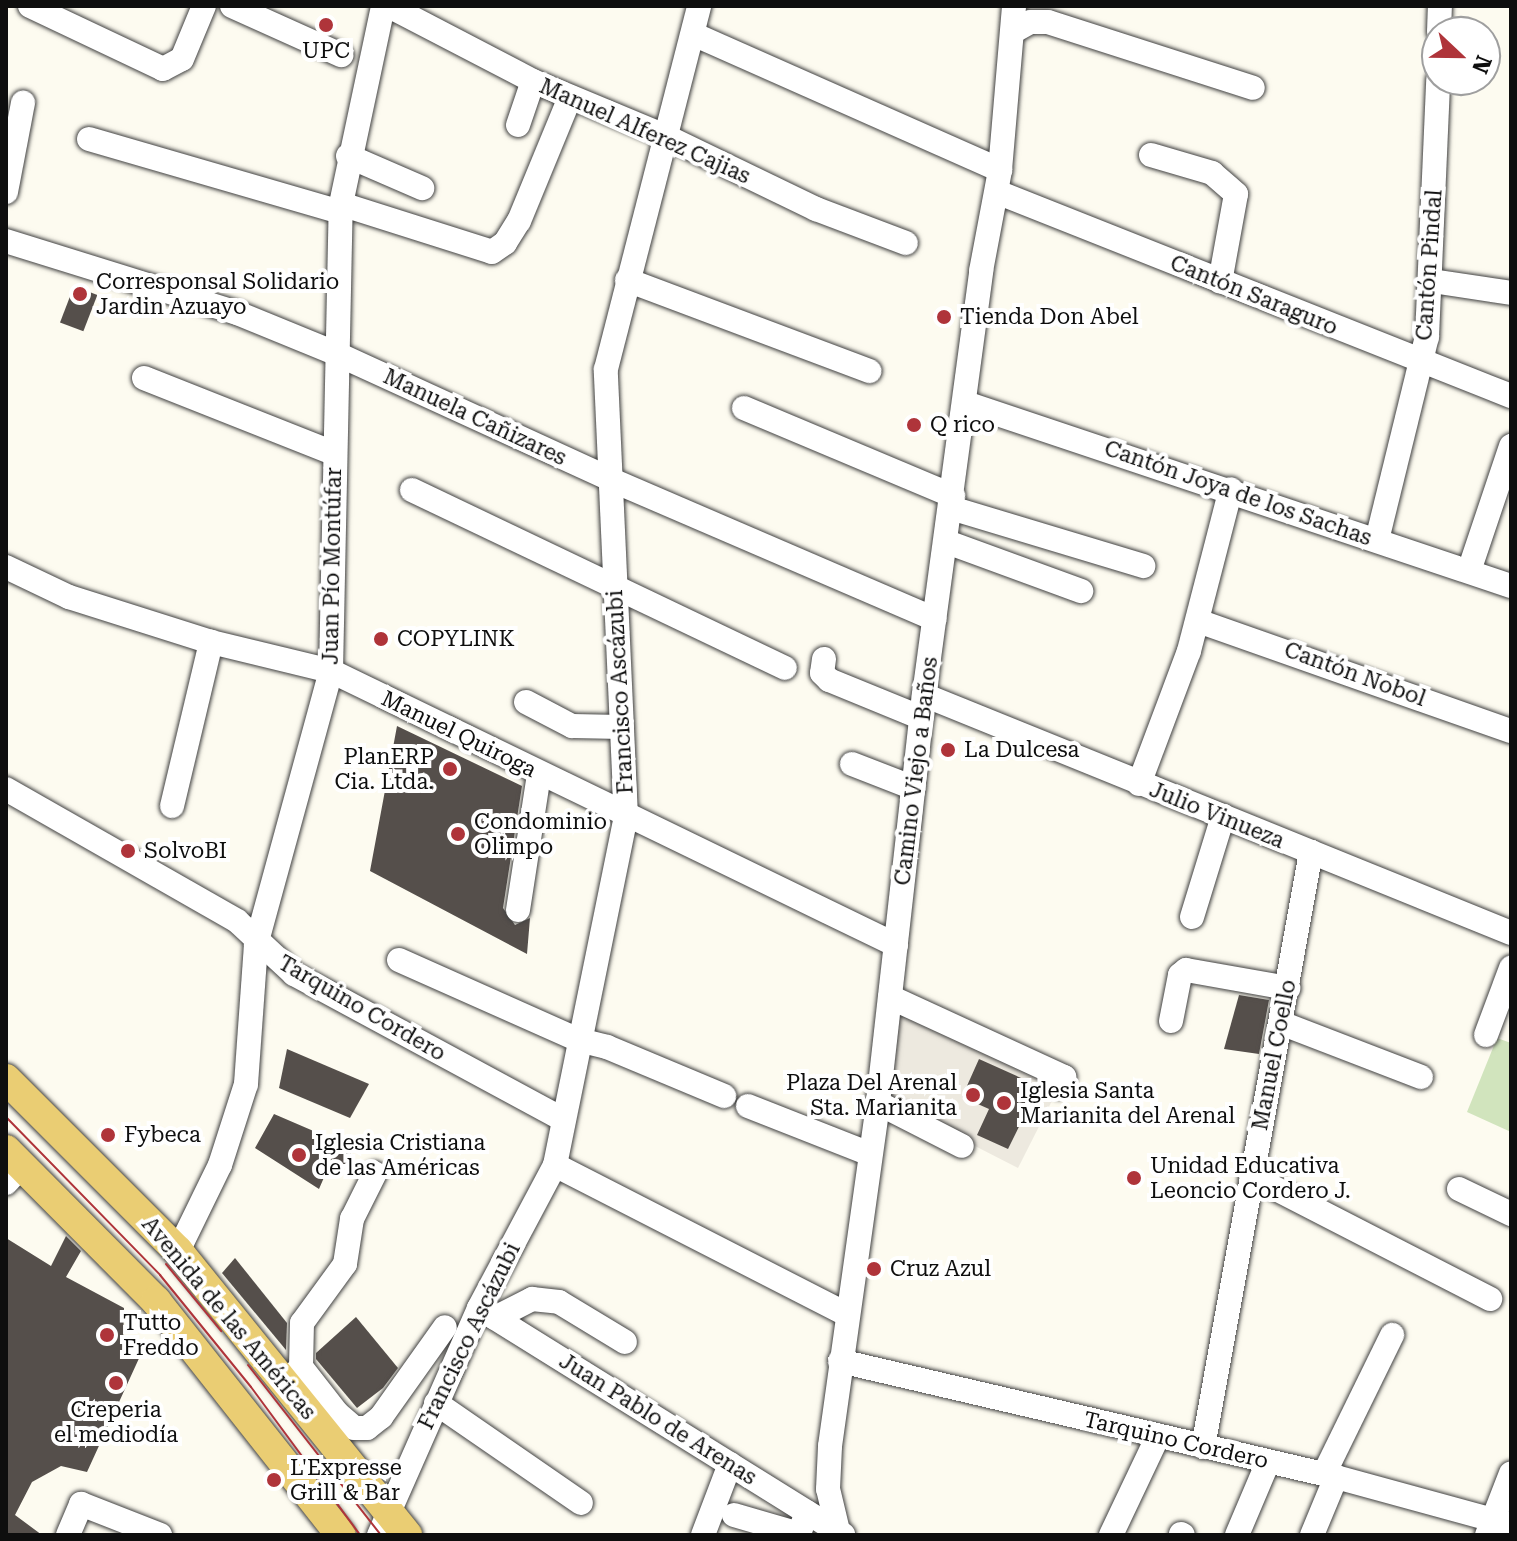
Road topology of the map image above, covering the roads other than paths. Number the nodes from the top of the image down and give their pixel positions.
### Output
1 (30, 6) edge
2 (204, 6) edge
3 (232, 6) edge
4 (383, 6) edge
5 (389, 6) edge
6 (699, 6) edge
7 (1014, 6) edge
8 (1014, 31) junction
9 (693, 34) junction
10 (341, 55) dead end
11 (533, 81) junction
12 (1253, 88) dead end
13 (1438, 96) edge
14 (570, 97) junction
15 (23, 103) dead end
16 (518, 125) dead end
17 (665, 136) junction
18 (89, 139) dead end
19 (1151, 155) dead end
20 (348, 156) junction
21 (999, 181) junction
22 (422, 188) dead end
23 (6, 192) edge
24 (340, 208) junction
25 (6, 241) edge
26 (906, 243) dead end
27 (627, 280) junction
28 (1432, 281) junction
29 (1220, 282) junction
30 (1511, 293) edge
31 (335, 353) junction
32 (1421, 362) junction
33 (869, 371) dead end
34 (144, 378) dead end
35 (1511, 396) edge
36 (965, 403) junction
37 (744, 408) dead end
38 (1511, 446) edge
39 (333, 453) junction
40 (614, 481) junction
41 (1231, 489) junction
42 (412, 490) dead end
43 (952, 502) junction
44 (1377, 540) junction
45 (947, 542) junction
46 (1143, 566) dead end
47 (6, 567) edge
48 (1469, 571) junction
49 (1511, 586) edge
50 (615, 590) junction
51 (1081, 591) dead end
52 (935, 619) junction
53 (1198, 621) junction
54 (211, 642) junction
55 (824, 659) dead end
56 (785, 668) dead end
57 (331, 671) junction
58 (526, 702) dead end
59 (923, 707) junction
60 (622, 727) junction
61 (1511, 731) edge
62 (852, 764) dead end
63 (539, 774) junction
64 (1139, 784) junction
65 (914, 788) junction
66 (6, 789) edge
67 (172, 806) dead end
68 (1223, 816) junction
69 (626, 817) junction
70 (1311, 852) junction
71 (518, 910) dead end
72 (1192, 917) dead end
73 (1510, 929) edge
74 (256, 945) junction
75 (896, 945) junction
76 (399, 960) dead end
77 (1511, 968) edge
78 (1288, 988) junction
79 (890, 997) junction
80 (1171, 1021) dead end
81 (1281, 1023) junction
82 (1486, 1035) dead end
83 (579, 1040) junction
84 (1421, 1077) dead end
85 (6, 1079) edge
86 (1059, 1087) dead end
87 (724, 1096) dead end
88 (878, 1103) junction
89 (748, 1106) dead end
90 (562, 1119) junction
91 (962, 1146) dead end
92 (870, 1154) junction
93 (555, 1165) junction
94 (12, 1166) edge
95 (375, 1173) dead end
96 (1251, 1176) junction
97 (1459, 1189) dead end
98 (1511, 1214) edge
99 (178, 1251) junction
100 (1490, 1299) dead end
101 (487, 1313) junction
102 (846, 1314) junction
103 (445, 1327) dead end
104 (1392, 1335) dead end
105 (625, 1342) dead end
106 (840, 1361) junction
107 (293, 1375) junction
108 (436, 1403) junction
109 (328, 1420) junction
110 (1158, 1436) junction
111 (1203, 1447) junction
112 (1268, 1462) junction
113 (730, 1464) junction
114 (1511, 1473) edge
115 (1330, 1476) junction
116 (581, 1503) dead end
117 (807, 1512) junction
118 (734, 1515) dead end
119 (383, 1523) edge
120 (1497, 1526) edge
121 (840, 1534) edge
122 (68, 1535) edge
123 (160, 1535) edge
124 (341, 1535) edge
125 (407, 1535) edge
126 (703, 1535) edge
127 (1111, 1535) edge
128 (1237, 1535) edge
129 (1312, 1535) edge

1 - 2 street
3 - 10 street
4 - 20 street, Juan Pío Montúfar
5 - 11 street, Manuel Alferez Cajias
6 - 9 street, Francisco Ascázubi
7 - 8 street, Camino Viejo a Baños
8 - 12 street
8 - 21 street, Camino Viejo a Baños
9 - 17 street, Francisco Ascázubi
9 - 21 street, Cantón Saraguro
11 - 14 street, Manuel Alferez Cajias
11 - 16 street
13 - 28 street, Cantón Pindal
14 - 17 street, Manuel Alferez Cajias
14 - 24 street
15 - 23 street
17 - 26 street, Manuel Alferez Cajias
17 - 27 street, Francisco Ascázubi
18 - 24 street
19 - 29 street
20 - 22 street
20 - 24 street, Juan Pío Montúfar
21 - 29 street, Cantón Saraguro
21 - 36 street, Camino Viejo a Baños
24 - 31 street, Juan Pío Montúfar
25 - 31 street, Manuela Cañizares
27 - 33 street
27 - 40 street, Francisco Ascázubi
28 - 30 street
28 - 32 street, Cantón Pindal
29 - 32 street, Cantón Saraguro
31 - 39 street, Juan Pío Montúfar
31 - 40 street, Manuela Cañizares
32 - 35 street, Cantón Saraguro
32 - 44 street, Cantón Pindal
34 - 39 street
36 - 41 street, Cantón Joya de los Sachas
36 - 43 street, Camino Viejo a Baños
37 - 43 street
38 - 48 street
39 - 57 street, Juan Pío Montúfar
40 - 50 street, Francisco Ascázubi
40 - 52 street, Manuela Cañizares
41 - 44 street, Cantón Joya de los Sachas
41 - 53 street
42 - 50 street
43 - 45 street, Camino Viejo a Baños
43 - 46 street
44 - 48 street, Cantón Joya de los Sachas
45 - 51 street
45 - 52 street, Camino Viejo a Baños
47 - 54 street, Manuel Quiroga
48 - 49 street, Cantón Joya de los Sachas
50 - 56 street
50 - 60 street, Francisco Ascázubi
52 - 59 street, Camino Viejo a Baños
53 - 61 street, Cantón Nobol
53 - 64 street
54 - 57 street, Manuel Quiroga
54 - 67 street
55 - 59 street, Julio Vinueza
57 - 63 street, Manuel Quiroga
57 - 74 street, Juan Pío Montúfar
58 - 60 street
59 - 64 street, Julio Vinueza
59 - 65 street, Camino Viejo a Baños
60 - 69 street, Francisco Ascázubi
62 - 65 street
63 - 69 street, Manuel Quiroga
63 - 71 street
64 - 68 street, Julio Vinueza
65 - 75 street, Camino Viejo a Baños
66 - 74 street, Tarquino Cordero
68 - 70 street, Julio Vinueza
68 - 72 street
69 - 75 street, Manuel Quiroga
69 - 83 street, Francisco Ascázubi
70 - 73 street, Julio Vinueza
70 - 78 street, Manuel Coello
74 - 90 street, Tarquino Cordero
74 - 99 street, Juan Pío Montúfar
75 - 79 street, Camino Viejo a Baños
76 - 83 street
77 - 82 street
78 - 80 street
78 - 81 street, Manuel Coello
79 - 86 street
79 - 88 street, Camino Viejo a Baños
81 - 84 street
81 - 96 street, Manuel Coello
83 - 87 street
83 - 90 street, Francisco Ascázubi
85 - 99 main road, Avenida de las Américas
88 - 91 street
88 - 92 street, Camino Viejo a Baños
89 - 92 street
90 - 93 street, Francisco Ascázubi
92 - 102 street, Camino Viejo a Baños
93 - 101 street, Francisco Ascázubi
93 - 102 street
94 - 124 main road, Avenida de las Américas
95 - 107 street
96 - 100 street
96 - 111 street, Manuel Coello
97 - 98 street
99 - 107 main road, Avenida de las Américas
101 - 105 street
101 - 108 street, Francisco Ascázubi
101 - 113 street, Juan Pablo de Arenas
102 - 106 street, Camino Viejo a Baños
103 - 109 street
104 - 115 street
106 - 110 street, Tarquino Cordero
106 - 121 street, Camino Viejo a Baños
107 - 109 main road, Avenida de las Américas
108 - 116 street
108 - 119 street, Francisco Ascázubi
109 - 119 main road, Avenida de las Américas
110 - 111 street, Tarquino Cordero
110 - 127 street
111 - 112 street, Tarquino Cordero
112 - 115 street, Tarquino Cordero
112 - 128 street
113 - 117 street, Juan Pablo de Arenas
113 - 126 street
114 - 120 street
115 - 120 street, Tarquino Cordero
115 - 129 street
117 - 118 street
117 - 121 street, Juan Pablo de Arenas
119 - 125 main road, Avenida de las Américas
122 - 123 street

